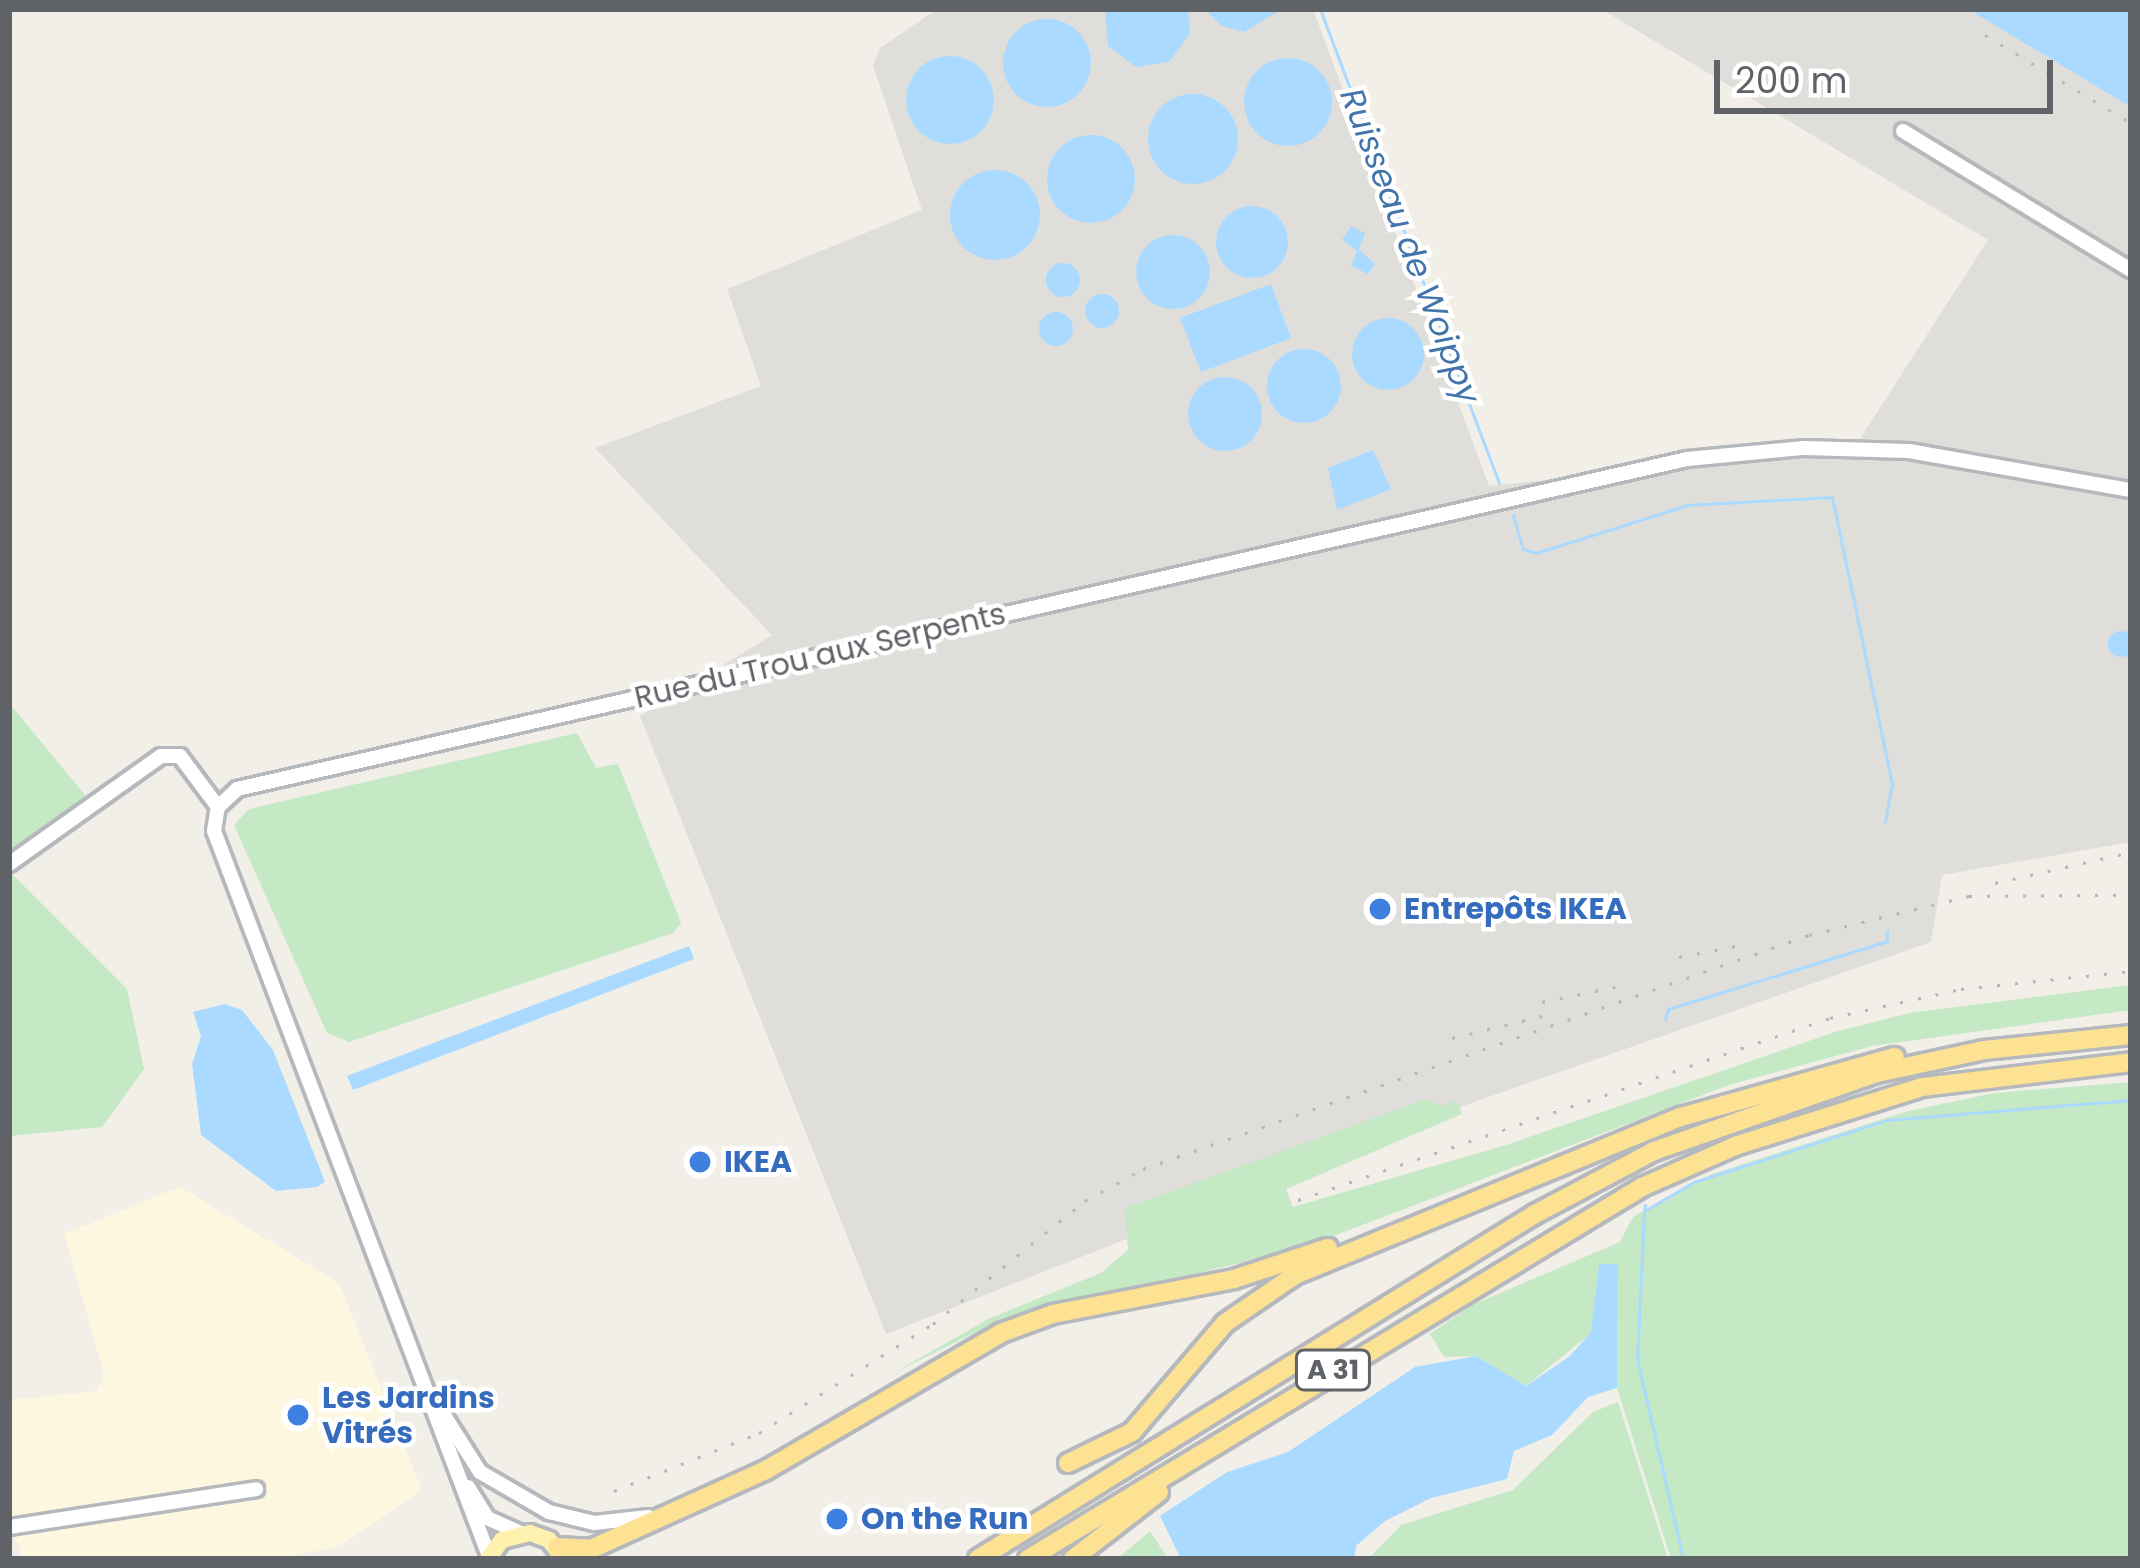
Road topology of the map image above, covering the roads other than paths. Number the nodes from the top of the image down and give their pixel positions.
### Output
1 (1903, 131) dead end
2 (2131, 270) edge
3 (2131, 490) edge
4 (218, 807) junction
5 (9, 863) edge
6 (2131, 1035) edge
7 (1959, 1054) junction
8 (2131, 1062) edge
9 (1391, 1230) junction
10 (429, 1393) junction
11 (1068, 1463) dead end
12 (1176, 1468) junction
13 (460, 1475) junction
14 (256, 1489) dead end
15 (665, 1514) junction
16 (9, 1527) edge
17 (520, 1533) junction
18 (561, 1553) edge
19 (489, 1557) edge
20 (977, 1559) edge
21 (1028, 1559) edge
22 (1073, 1559) edge

1 - 2 street
3 - 4 street, Rue du Trou aux Serpents
4 - 5 street
4 - 10 street
6 - 7 highway, A 31
7 - 9 highway
7 - 20 highway, A 31
8 - 12 highway, A 31
9 - 11 highway
9 - 15 highway
10 - 13 street
10 - 15 street
12 - 21 highway, A 31
12 - 22 highway
13 - 17 street
13 - 19 street
14 - 16 street
15 - 18 highway
17 - 18 main road
17 - 19 main road

